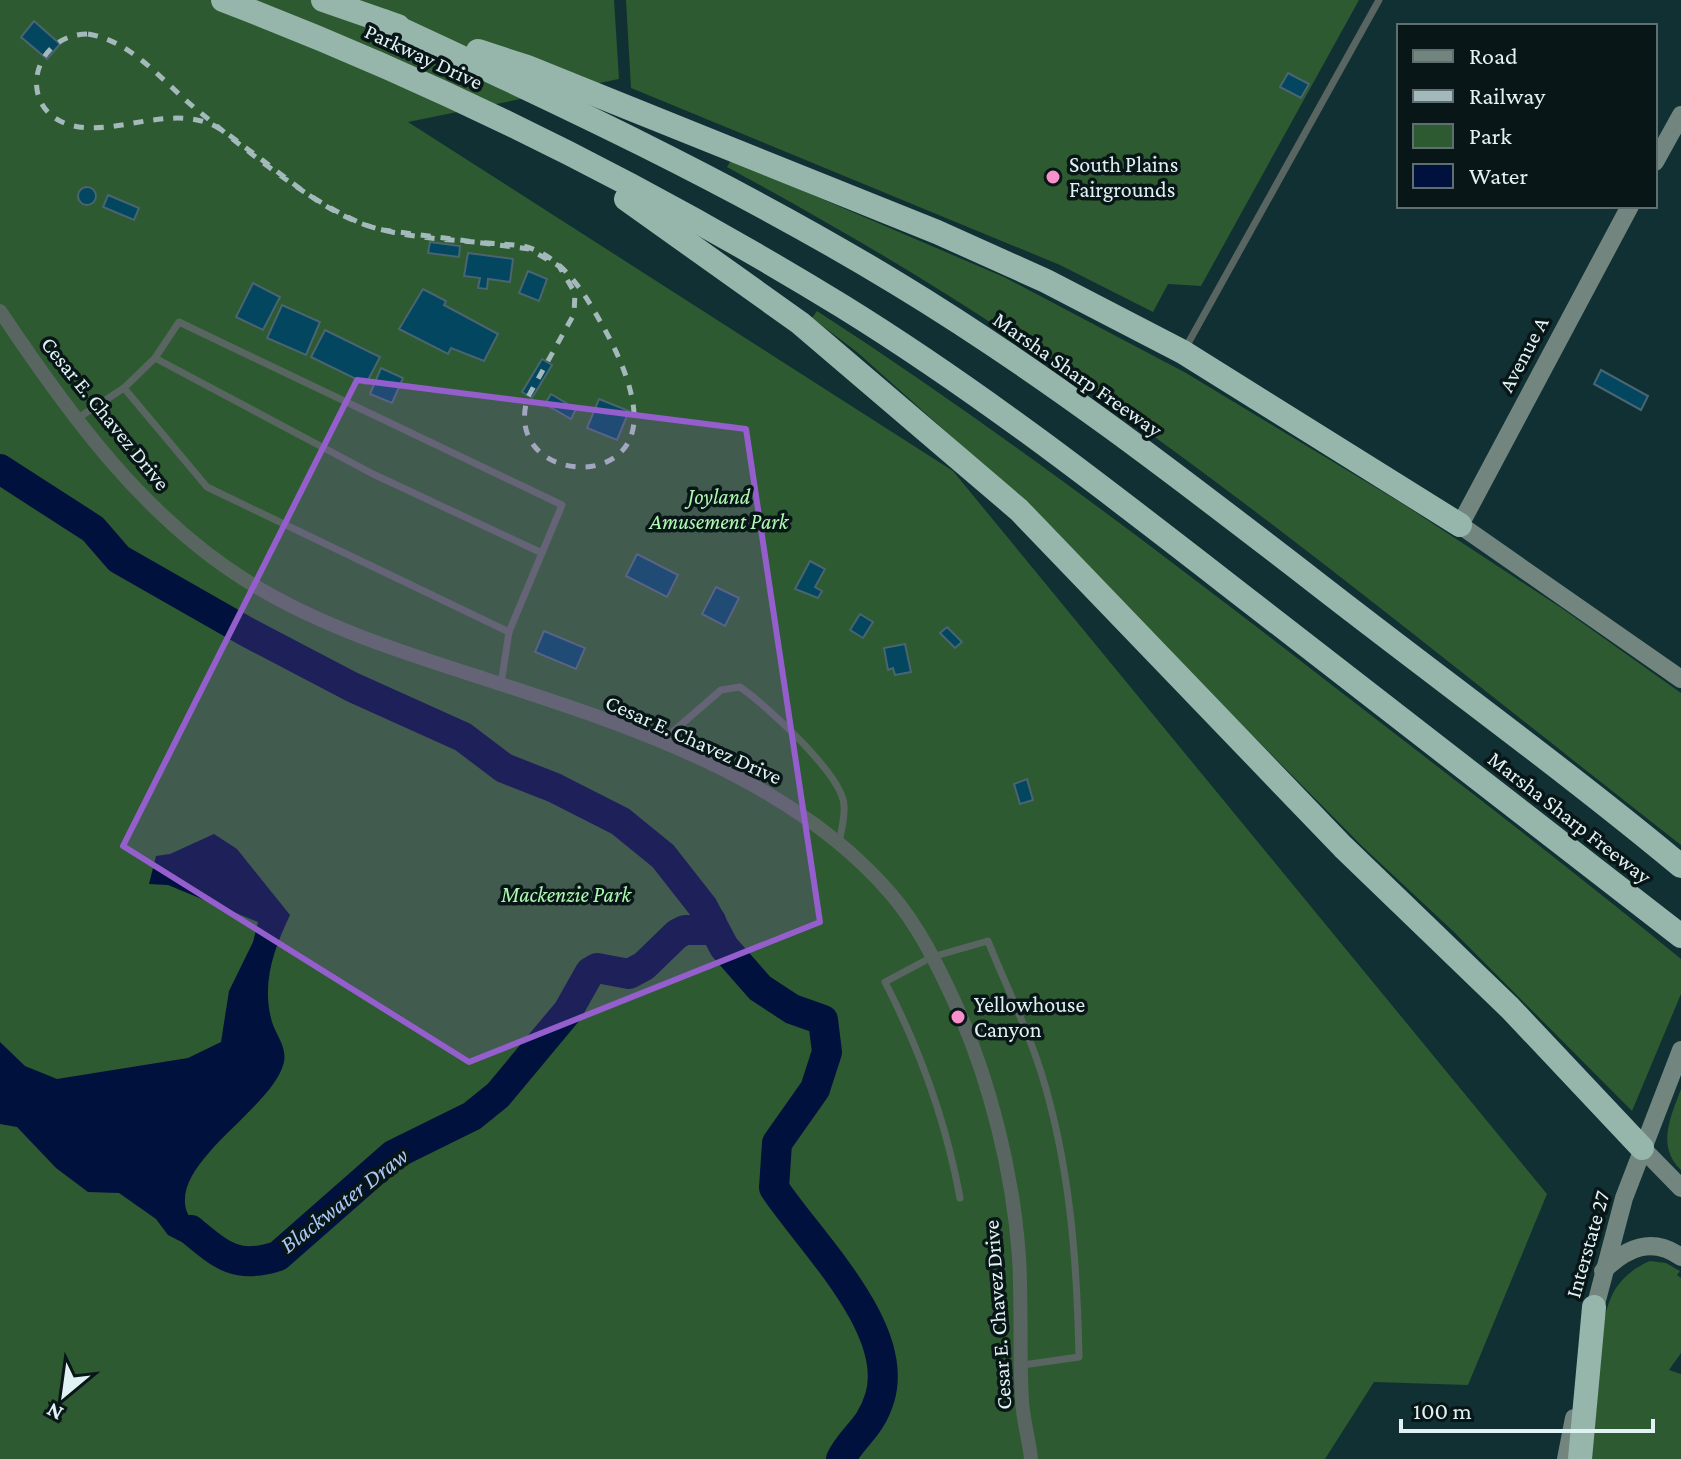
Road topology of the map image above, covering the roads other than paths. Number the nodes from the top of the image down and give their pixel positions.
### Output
1 (223, 0) edge
2 (323, 0) edge
3 (1379, 0) edge
4 (383, 21) junction
5 (1681, 115) edge
6 (555, 149) junction
7 (1657, 158) edge
8 (1629, 208) edge
9 (0, 311) edge
10 (1183, 352) junction
11 (155, 358) junction
12 (124, 388) junction
13 (78, 418) junction
14 (1460, 525) junction
15 (542, 553) junction
16 (509, 632) junction
17 (1681, 679) edge
18 (501, 684) junction
19 (660, 743) junction
20 (839, 843) junction
21 (1681, 866) edge
22 (1681, 936) edge
23 (932, 957) junction
24 (1680, 1052) edge
25 (1642, 1148) junction
26 (1681, 1188) edge
27 (960, 1198) dead end
28 (1681, 1257) edge
29 (1602, 1271) junction
30 (1594, 1307) junction
31 (1023, 1365) junction
32 (1031, 1459) edge
33 (1566, 1459) edge
34 (1580, 1459) edge

1 - 6 highway, Parkway Drive
2 - 4 highway, Parkway Drive
3 - 10 lane
4 - 10 highway
4 - 21 highway, Marsha Sharp Freeway
5 - 7 main road
6 - 22 highway, Marsha Sharp Freeway
6 - 25 highway
8 - 14 main road, Avenue A
9 - 13 street, Cesar E. Chavez Drive
10 - 14 highway
11 - 12 lane
11 - 15 lane
11 - 15 lane
12 - 13 lane
12 - 16 lane
13 - 18 street, Cesar E. Chavez Drive
14 - 17 main road
15 - 16 lane
16 - 18 lane
18 - 19 street, Cesar E. Chavez Drive
19 - 20 street, Cesar E. Chavez Drive
19 - 20 lane
20 - 23 street, Cesar E. Chavez Drive
23 - 27 lane
23 - 31 street, Cesar E. Chavez Drive
23 - 31 lane
24 - 25 main road, Interstate 27
25 - 26 main road
25 - 29 main road, Interstate 27
28 - 29 main road
29 - 30 main road, Interstate 27
30 - 33 main road, Interstate 27
30 - 34 highway
31 - 32 street, Cesar E. Chavez Drive

